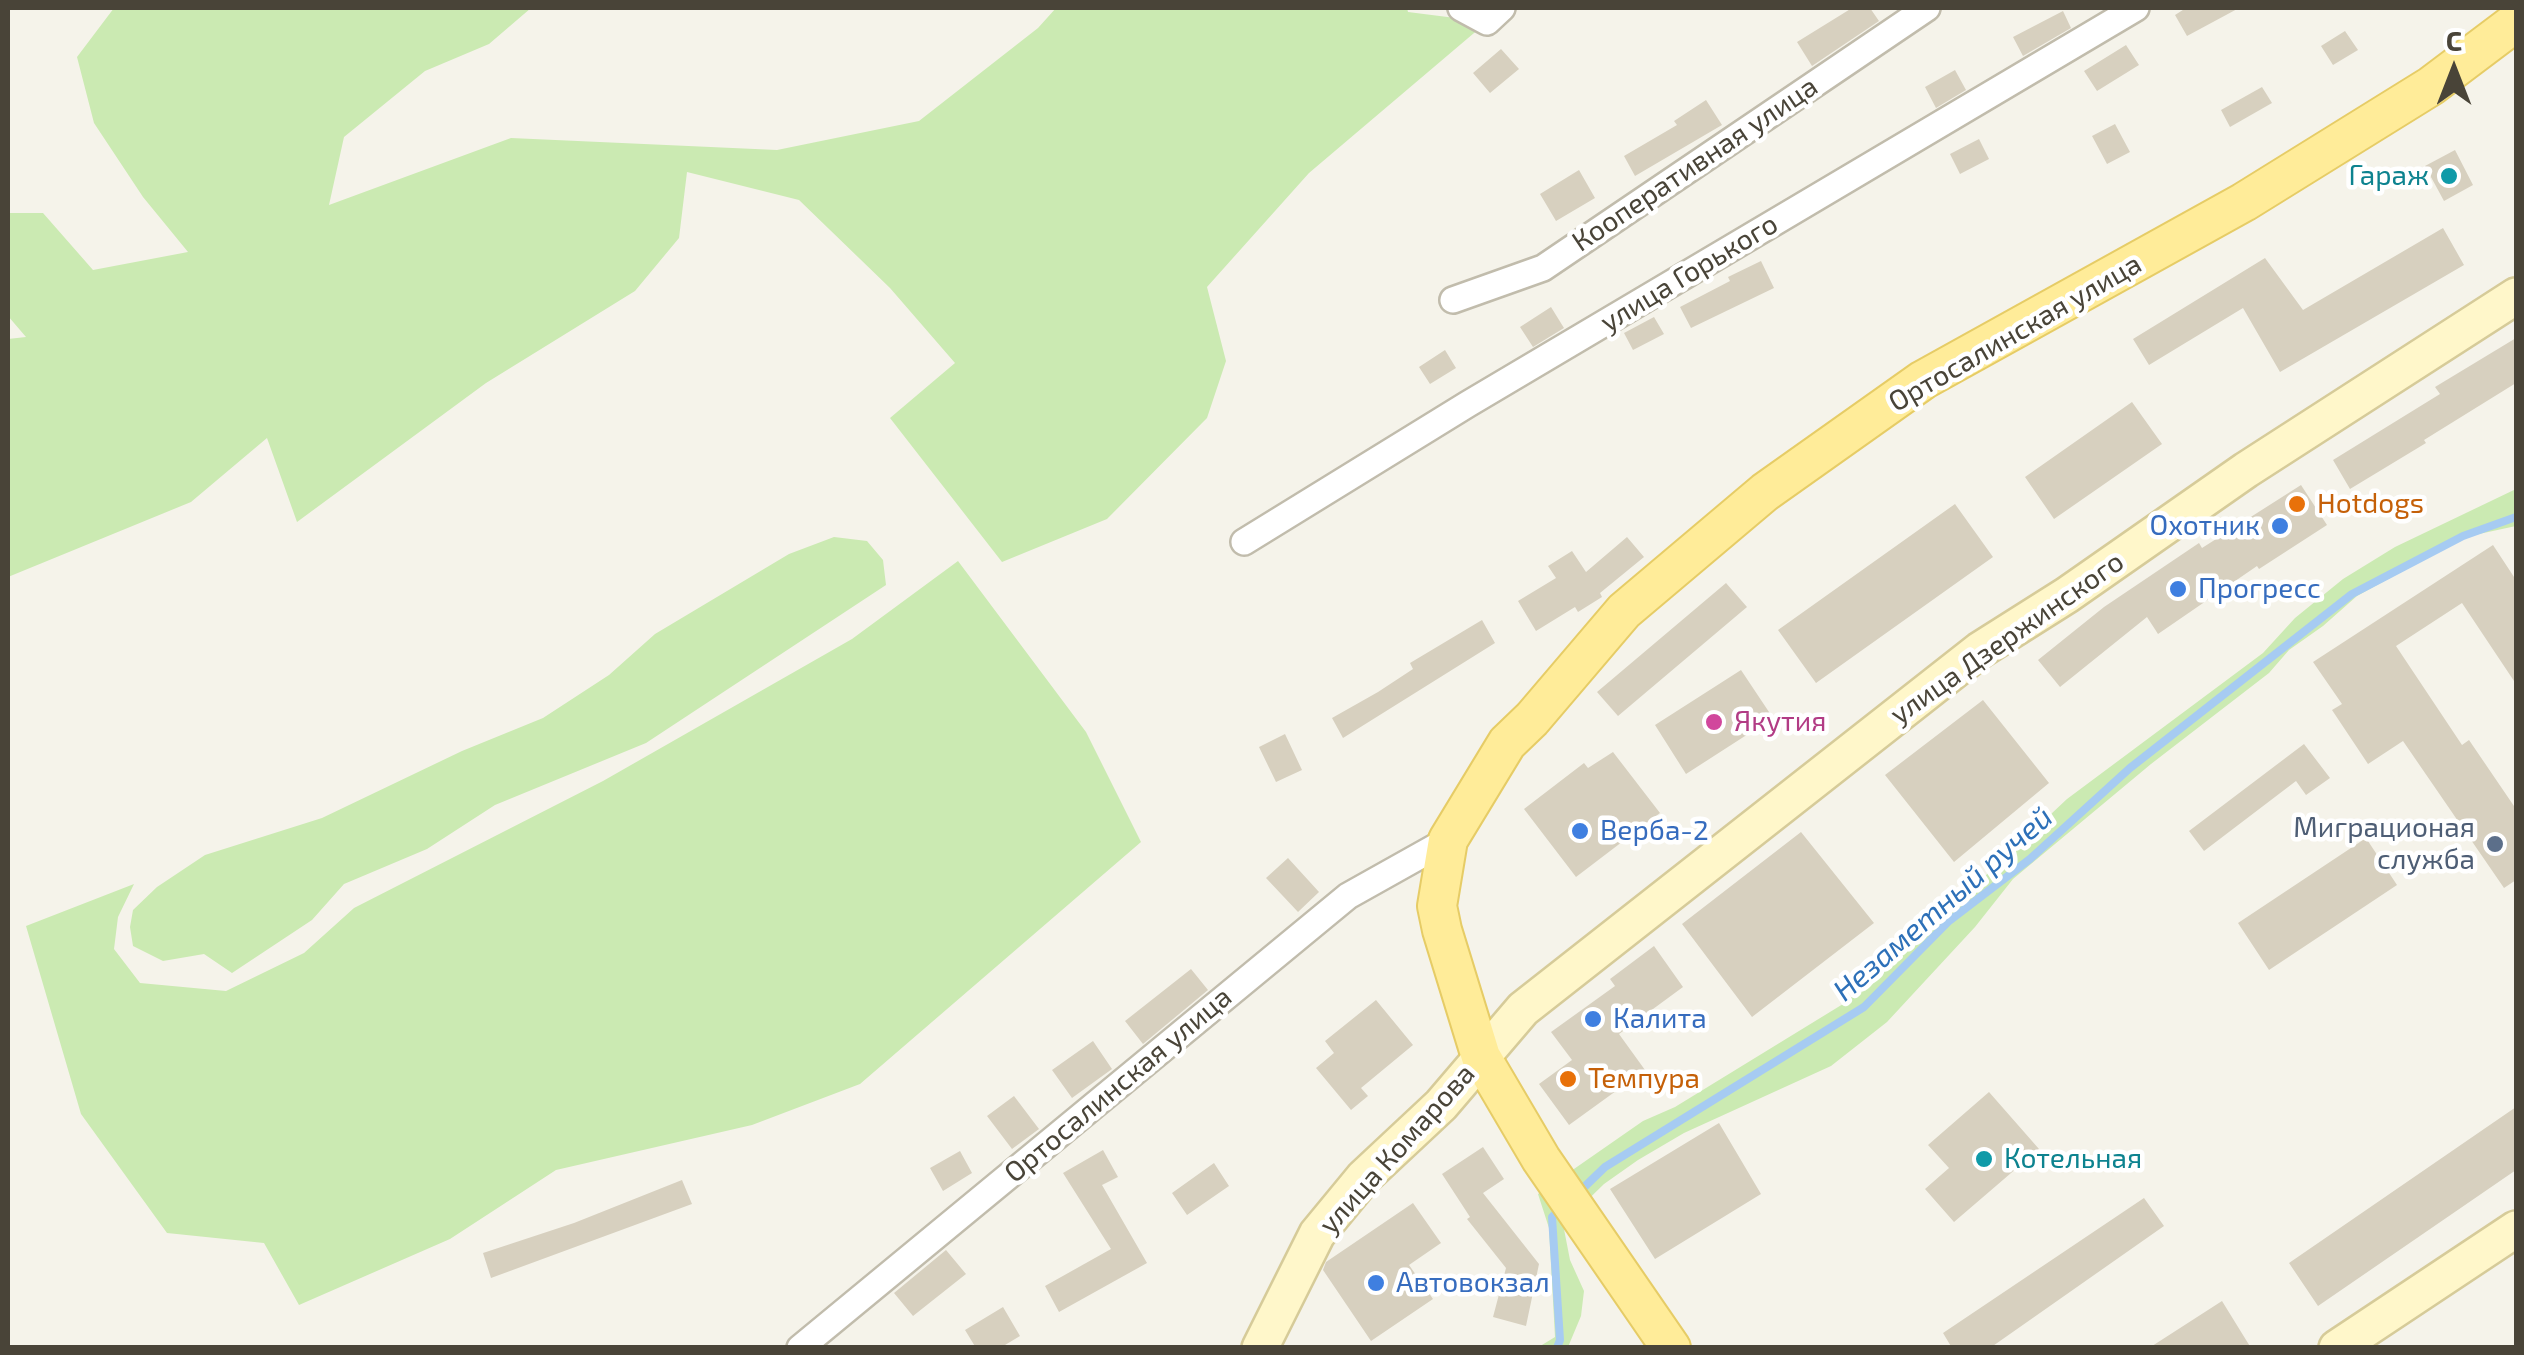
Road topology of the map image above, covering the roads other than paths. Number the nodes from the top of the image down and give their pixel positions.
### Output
1 (1461, 8) edge
2 (1502, 8) edge
3 (1927, 8) edge
4 (2136, 8) edge
5 (2516, 22) edge
6 (2516, 296) edge
7 (1453, 300) dead end
8 (1244, 542) dead end
9 (1448, 840) junction
10 (1481, 1057) junction
11 (2516, 1229) edge
12 (800, 1348) edge
13 (1260, 1348) edge
14 (1671, 1348) edge
15 (2336, 1348) edge

1 - 2 street
3 - 7 street, Кооперативная улица
4 - 8 street, улица Горького
5 - 9 main road, Ортосалинская улица
6 - 10 street, улица Дзержинского
9 - 10 main road, Ортосалинская улица
9 - 12 street, Ортосалинская улица
10 - 13 street, улица Комарова
10 - 14 main road, Ортосалинская улица
11 - 15 street

